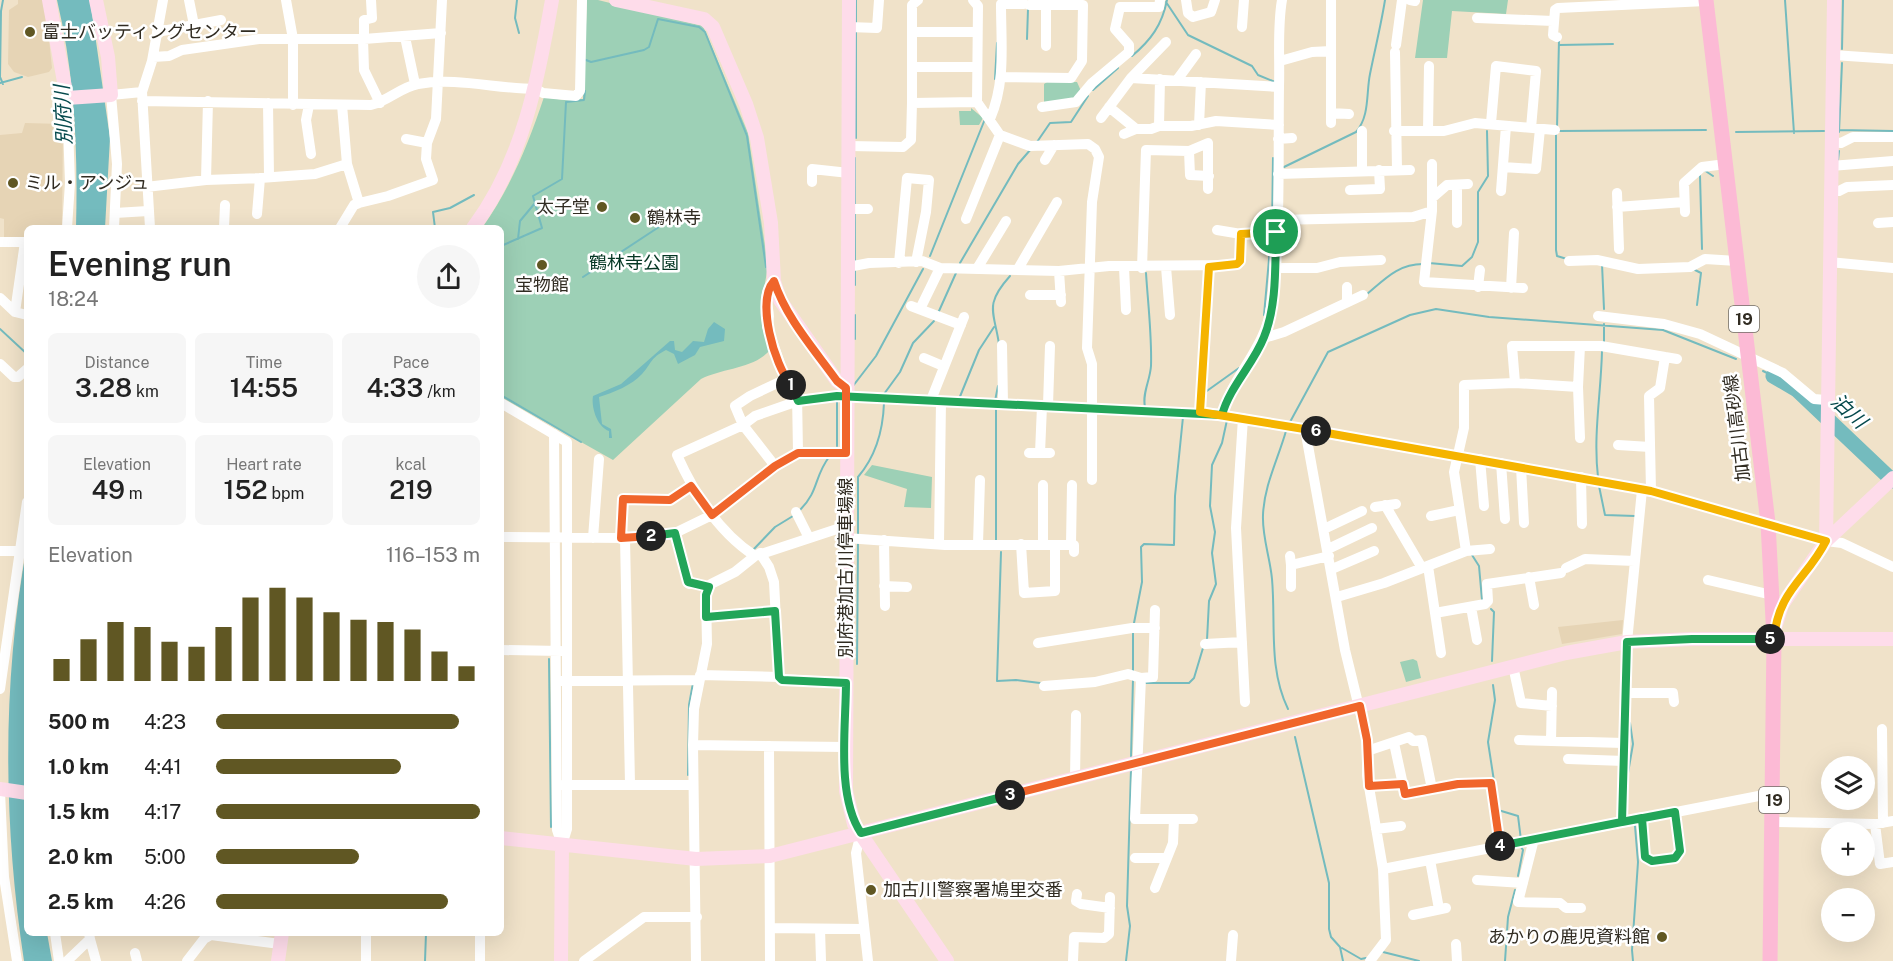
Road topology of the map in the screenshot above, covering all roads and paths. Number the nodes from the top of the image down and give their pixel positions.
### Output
1 (49, 0) edge
2 (96, 0) edge
3 (163, 0) edge
4 (189, 0) edge
5 (286, 0) edge
6 (371, 0) edge
7 (442, 0) edge
8 (552, 0) edge
9 (582, 0) edge
10 (616, 0) edge
11 (849, 0) edge
12 (879, 0) edge
13 (918, 0) edge
14 (973, 0) edge
15 (1160, 0) edge
16 (1186, 0) edge
17 (1215, 0) edge
18 (1244, 0) edge
19 (1282, 0) edge
20 (1330, 0) edge
21 (1402, 0) edge
22 (1410, 0) edge
23 (1415, 0) edge
24 (1834, 0) edge
25 (1706, 1) edge
26 (1019, 3) edge
27 (1046, 5) junction
28 (1477, 18) dead end
29 (221, 20) dead end
30 (1553, 21) junction
31 (194, 25) junction
32 (854, 27) junction
33 (1242, 27) dead end
34 (158, 32) junction
35 (913, 32) junction
36 (977, 32) junction
37 (441, 33) junction
38 (405, 37) junction
39 (1557, 37) dead end
40 (293, 39) junction
41 (363, 39) junction
42 (1166, 42) dead end
43 (1046, 46) dead end
44 (1331, 51) junction
45 (1196, 54) dead end
46 (1833, 55) junction
47 (153, 57) junction
48 (1893, 59) edge
49 (1280, 61) junction
50 (1429, 66) dead end
51 (913, 67) junction
52 (976, 67) junction
53 (1002, 77) junction
54 (1071, 78) junction
55 (1131, 78) junction
56 (1160, 79) junction
57 (1178, 80) junction
58 (438, 81) junction
59 (1095, 81) junction
60 (1201, 82) junction
61 (415, 84) junction
62 (1279, 87) junction
63 (536, 89) junction
64 (110, 95) junction
65 (142, 96) junction
66 (69, 98) junction
67 (208, 101) junction
68 (977, 102) junction
69 (268, 103) junction
70 (380, 103) junction
71 (912, 103) junction
72 (293, 105) junction
73 (309, 105) junction
74 (342, 105) junction
75 (1109, 107) junction
76 (1050, 109) dead end
77 (1349, 114) dead end
78 (988, 117) junction
79 (1101, 118) dead end
80 (1491, 123) junction
81 (1279, 124) junction
82 (1199, 125) junction
83 (1159, 126) junction
84 (1506, 126) junction
85 (1535, 128) junction
86 (1136, 129) junction
87 (1428, 130) junction
88 (1555, 130) dead end
89 (1362, 131) dead end
90 (1394, 131) junction
91 (1124, 134) dead end
92 (1000, 135) junction
93 (1893, 136) edge
94 (1292, 138) dead end
95 (406, 139) dead end
96 (1278, 139) junction
97 (1831, 142) junction
98 (427, 143) junction
99 (1054, 145) junction
100 (849, 146) junction
101 (1189, 151) junction
102 (311, 154) dead end
103 (1045, 160) dead end
104 (347, 164) junction
105 (1432, 164) dead end
106 (1726, 164) junction
107 (1892, 165) edge
108 (1831, 166) junction
109 (1503, 167) junction
110 (1362, 170) junction
111 (1379, 170) junction
112 (1397, 170) junction
113 (1410, 170) dead end
114 (849, 173) junction
115 (1278, 174) junction
116 (1209, 176) junction
117 (265, 177) junction
118 (206, 180) junction
119 (812, 182) dead end
120 (1893, 184) edge
121 (146, 187) junction
122 (1208, 189) dead end
123 (1350, 190) dead end
124 (1501, 191) dead end
125 (1830, 191) junction
126 (1617, 193) dead end
127 (1432, 198) junction
128 (1057, 202) dead end
129 (359, 203) junction
130 (225, 205) dead end
131 (1617, 207) junction
132 (148, 211) junction
133 (1432, 212) junction
134 (116, 213) junction
135 (257, 214) dead end
136 (966, 219) dead end
137 (1006, 221) dead end
138 (1893, 222) edge
139 (1457, 223) dead end
140 (1878, 223) dead end
141 (67, 225) edge
142 (114, 225) edge
143 (150, 225) edge
144 (224, 225) edge
145 (342, 225) edge
146 (475, 225) edge
147 (1276, 226) junction
148 (1225, 228) dead end
149 (1514, 233) dead end
150 (1241, 234) junction
151 (0, 242) edge
152 (24, 242) edge
153 (1619, 249) dead end
154 (24, 255) edge
155 (1381, 260) dead end
156 (1569, 261) dead end
157 (1737, 261) junction
158 (915, 262) junction
159 (1829, 262) junction
160 (899, 263) junction
161 (853, 266) junction
162 (978, 267) junction
163 (1124, 267) junction
164 (1166, 267) junction
165 (1209, 267) junction
166 (940, 268) junction
167 (1090, 268) junction
168 (1142, 268) junction
169 (1275, 268) junction
170 (1893, 268) edge
171 (1018, 269) junction
172 (1480, 270) dead end
173 (1059, 271) junction
174 (774, 281) junction
175 (1347, 287) dead end
176 (1478, 287) junction
177 (1030, 295) dead end
178 (1363, 295) dead end
179 (0, 298) edge
180 (1347, 302) junction
181 (1123, 304) dead end
182 (15, 312) junction
183 (24, 314) edge
184 (1170, 315) dead end
185 (1598, 316) dead end
186 (1264, 338) junction
187 (1002, 345) dead end
188 (1050, 346) dead end
189 (1580, 346) junction
190 (1748, 356) junction
191 (1665, 357) junction
192 (924, 358) dead end
193 (1677, 358) dead end
194 (0, 364) edge
195 (944, 366) junction
196 (24, 372) edge
197 (786, 379) junction
198 (1515, 383) junction
199 (1578, 387) junction
200 (846, 393) junction
201 (1826, 400) junction
202 (798, 401) junction
203 (936, 401) junction
204 (1003, 404) junction
205 (504, 405) edge
206 (1045, 406) junction
207 (1091, 408) junction
208 (1200, 412) junction
209 (1222, 415) junction
210 (1243, 418) junction
211 (743, 425) junction
212 (1305, 429) junction
213 (554, 434) junction
214 (1580, 438) dead end
215 (1618, 445) dead end
216 (1650, 447) junction
217 (798, 453) junction
218 (846, 453) junction
219 (1029, 453) dead end
220 (1459, 456) junction
221 (599, 459) dead end
222 (1480, 459) junction
223 (1501, 463) junction
224 (775, 466) junction
225 (1521, 467) junction
226 (1581, 477) junction
227 (980, 480) dead end
228 (1092, 480) dead end
229 (1890, 482) edge
230 (1043, 485) dead end
231 (1072, 485) dead end
232 (691, 486) junction
233 (1647, 490) junction
234 (1385, 505) dead end
235 (1484, 506) dead end
236 (1459, 510) junction
237 (1362, 511) dead end
238 (796, 512) dead end
239 (712, 515) junction
240 (1431, 516) dead end
241 (1521, 517) dead end
242 (1505, 519) dead end
243 (24, 520) edge
244 (1768, 523) junction
245 (1582, 524) dead end
246 (1372, 528) dead end
247 (1324, 529) junction
248 (675, 533) junction
249 (846, 534) junction
250 (504, 537) edge
251 (555, 538) junction
252 (568, 538) junction
253 (592, 538) junction
254 (623, 538) junction
255 (809, 538) junction
256 (884, 540) junction
257 (1826, 541) junction
258 (939, 544) junction
259 (978, 544) junction
260 (1021, 544) junction
261 (1043, 544) junction
262 (1055, 545) junction
263 (1490, 549) dead end
264 (0, 550) edge
265 (19, 551) junction
266 (1467, 551) junction
267 (1329, 553) junction
268 (757, 554) junction
269 (1371, 555) dead end
270 (1635, 561) junction
271 (1425, 567) junction
272 (1893, 567) edge
273 (1332, 569) junction
274 (1529, 577) junction
275 (1708, 580) dead end
276 (884, 586) junction
277 (709, 587) junction
278 (907, 587) dead end
279 (1291, 587) dead end
280 (1772, 595) junction
281 (1337, 597) junction
282 (1534, 605) dead end
283 (885, 606) dead end
284 (1471, 607) junction
285 (1155, 610) dead end
286 (775, 611) junction
287 (1435, 613) junction
288 (706, 617) junction
289 (1155, 628) junction
290 (1774, 639) junction
291 (1893, 639) edge
292 (1477, 640) dead end
293 (1242, 642) junction
294 (1627, 642) junction
295 (1038, 643) dead end
296 (1205, 644) dead end
297 (504, 650) edge
298 (555, 651) junction
299 (567, 651) junction
300 (1441, 653) dead end
301 (1513, 666) junction
302 (779, 677) junction
303 (700, 678) junction
304 (1141, 678) junction
305 (561, 681) junction
306 (629, 681) junction
307 (846, 683) junction
308 (1044, 686) dead end
309 (0, 689) edge
310 (1552, 692) dead end
311 (1628, 693) junction
312 (1245, 702) dead end
313 (1674, 702) dead end
314 (1529, 704) junction
315 (1360, 706) junction
316 (1552, 706) junction
317 (1528, 716) dead end
318 (1073, 722) dead end
319 (1882, 729) dead end
320 (1519, 740) dead end
321 (1551, 741) junction
322 (1394, 743) junction
323 (1624, 743) junction
324 (693, 745) junction
325 (769, 746) junction
326 (845, 747) junction
327 (1367, 751) junction
328 (1568, 759) dead end
329 (1139, 762) junction
330 (1624, 762) junction
331 (1075, 779) junction
332 (630, 784) junction
333 (1403, 784) junction
334 (562, 785) junction
335 (693, 785) junction
336 (1369, 786) junction
337 (1432, 789) junction
338 (0, 790) edge
339 (1774, 792) junction
340 (24, 793) edge
341 (1675, 812) junction
342 (1642, 818) junction
343 (1174, 819) junction
344 (1193, 819) dead end
345 (1622, 822) junction
346 (1773, 822) junction
347 (1884, 822) edge
348 (1401, 826) dead end
349 (1376, 829) junction
350 (861, 833) junction
351 (504, 838) edge
352 (1534, 840) junction
353 (562, 845) junction
354 (1500, 846) junction
355 (770, 856) junction
356 (1135, 858) dead end
357 (1166, 858) junction
358 (696, 859) junction
359 (1430, 860) junction
360 (1893, 862) edge
361 (1383, 868) junction
362 (2, 871) edge
363 (1477, 880) dead end
364 (1523, 883) junction
365 (1155, 888) dead end
366 (1077, 894) dead end
367 (1581, 908) dead end
368 (1413, 915) dead end
369 (697, 917) junction
370 (770, 928) junction
371 (820, 929) junction
372 (864, 929) junction
373 (1233, 935) dead end
374 (55, 936) edge
375 (90, 936) edge
376 (207, 936) edge
377 (236, 936) edge
378 (366, 936) edge
379 (480, 936) edge
380 (281, 939) edge
381 (1456, 944) dead end
382 (17, 961) edge
383 (59, 961) edge
384 (67, 961) edge
385 (96, 961) edge
386 (187, 961) edge
387 (278, 961) edge
388 (366, 961) edge
389 (480, 961) edge
390 (561, 961) edge
391 (584, 961) edge
392 (696, 961) edge
393 (770, 961) edge
394 (821, 961) edge
395 (868, 961) edge
396 (947, 961) edge
397 (1073, 961) edge
398 (1231, 961) edge
399 (1370, 961) edge
400 (1457, 961) edge
401 (1770, 961) edge

1 - 66 street
2 - 64 street
3 - 34 street
4 - 31 street
5 - 40 street
6 - 41 street
7 - 37 street
8 - 63 street
9 - 63 street
10 - 174 street
11 - 32 street, 別府港加古川停車場線
12 - 32 street
13 - 35 street
14 - 36 street
15 - 59 street
16 - 17 street
18 - 33 street
19 - 49 street
20 - 44 street
21 - 90 street
22 - 23 street
24 - 46 street
25 - 30 street
25 - 106 main road, 加古川高砂線 / 19
26 - 27 street
26 - 53 street
27 - 43 street
27 - 54 street
28 - 30 street
29 - 31 street
30 - 39 street
31 - 34 street
32 - 100 street, 別府港加古川停車場線
34 - 47 street
35 - 36 street
35 - 51 street
36 - 52 street
37 - 38 street
37 - 58 street
38 - 41 street
38 - 61 street
40 - 41 street
40 - 47 street
40 - 72 street
41 - 70 street
42 - 55 street
44 - 49 street
44 - 77 street
45 - 57 street
46 - 48 street
46 - 97 street
47 - 65 street
49 - 62 street
50 - 87 street
51 - 52 street
51 - 71 street
52 - 68 street
53 - 54 street
53 - 78 street
54 - 59 street
55 - 56 street
55 - 75 street
56 - 57 street
56 - 83 street
57 - 60 street
58 - 61 street
58 - 63 street
58 - 98 street
59 - 76 street
60 - 62 street
60 - 82 street
61 - 70 street
62 - 81 street
63 - 146 street
64 - 65 street
64 - 66 street
64 - 134 street
65 - 67 street
65 - 121 street
66 - 141 street
67 - 69 street
67 - 118 street
68 - 71 street
68 - 78 street
69 - 72 street
69 - 117 street
70 - 74 street
71 - 100 street
72 - 73 street
73 - 74 street
73 - 102 street
74 - 104 street
75 - 79 street
75 - 86 street
78 - 92 street
80 - 84 street
80 - 85 street
80 - 87 street
81 - 82 street
81 - 96 street
82 - 83 street
83 - 86 street
84 - 85 street
84 - 109 street
85 - 88 street
85 - 109 street
86 - 91 street
87 - 90 street
89 - 110 street
90 - 112 street
92 - 99 street
92 - 136 street
93 - 97 street
94 - 96 street
95 - 98 street
96 - 115 street
97 - 108 street
98 - 129 street
99 - 103 street
99 - 167 street
100 - 114 street, 別府港加古川停車場線
101 - 116 street
101 - 116 street
101 - 168 street
104 - 117 street
104 - 129 street
105 - 127 street
106 - 131 street
106 - 157 main road, 加古川高砂線 / 19
107 - 108 street
108 - 125 street
109 - 124 street
110 - 111 street
110 - 115 street
111 - 112 street
111 - 123 street
112 - 113 street
114 - 119 street
114 - 161 street, 別府港加古川停車場線
115 - 147 street
116 - 122 street
117 - 118 street
117 - 135 street
118 - 121 street
120 - 125 street
121 - 132 street
125 - 159 street
126 - 131 street
127 - 133 street
127 - 139 street
128 - 171 street
129 - 145 street
130 - 144 street
131 - 153 street
132 - 134 street
132 - 143 street
133 - 147 street
133 - 176 street
134 - 142 street
137 - 162 street
138 - 140 street
147 - 150 street
147 - 169 street
148 - 150 street
149 - 176 street
150 - 165 street
151 - 152 street
154 - 182 street
155 - 169 street
156 - 157 street
157 - 190 main road, 加古川高砂線 / 19
158 - 160 street
158 - 160 street
158 - 166 street
159 - 170 street
159 - 201 street
160 - 161 street
161 - 200 street, 別府港加古川停車場線
162 - 166 street
162 - 171 street
163 - 167 street
163 - 168 street
163 - 181 street
164 - 165 street
164 - 168 street
164 - 184 street
165 - 208 street
166 - 195 street
167 - 173 street
167 - 207 street
169 - 186 street
171 - 173 street
172 - 176 street
173 - 177 street
174 - 197 street
174 - 200 street
175 - 180 street
178 - 180 street
179 - 182 street
180 - 186 street
182 - 183 street
185 - 190 street
186 - 209 street
187 - 204 street
188 - 206 street
189 - 191 street
189 - 198 street
189 - 199 street
190 - 201 street
190 - 244 main road, 加古川高砂線 / 19
191 - 193 street
191 - 216 street
192 - 195 street
194 - 196 street
195 - 203 street
197 - 202 street
197 - 211 street
198 - 199 street
198 - 220 street
199 - 214 street
200 - 202 street
200 - 203 street
200 - 218 street, 別府港加古川停車場線
201 - 257 street
202 - 211 street
202 - 217 street
203 - 204 street
203 - 258 street
204 - 206 street
205 - 213 street
206 - 207 street
206 - 219 street
207 - 208 street
207 - 228 street
208 - 209 street
209 - 210 street
210 - 212 street
210 - 293 street
211 - 224 street
211 - 232 street
212 - 220 street
212 - 247 street
213 - 251 street
213 - 252 street
215 - 216 street
216 - 233 street
217 - 218 street
217 - 224 street
218 - 249 street, 別府港加古川停車場線
220 - 222 street
220 - 236 street
221 - 253 street
222 - 223 street
222 - 235 street
223 - 225 street
223 - 242 street
224 - 239 street
225 - 226 street
225 - 241 street
226 - 233 street
226 - 245 street
227 - 259 street
229 - 257 street
230 - 261 street
231 - 262 street
232 - 239 street
232 - 254 street
233 - 244 street
233 - 270 street
234 - 271 street
236 - 240 street
236 - 266 street
237 - 247 street
238 - 255 street
239 - 248 street
239 - 268 street
243 - 265 street
244 - 257 street
244 - 280 main road, 加古川高砂線 / 19
246 - 267 street
247 - 267 street
248 - 254 street
248 - 277 street
249 - 255 street
249 - 256 street
249 - 307 street, 別府港加古川停車場線
250 - 251 street
251 - 252 street
251 - 298 street
252 - 253 street
252 - 299 street
253 - 254 street
254 - 306 street
255 - 268 street
256 - 258 street
256 - 276 street
257 - 272 street
257 - 290 street
258 - 259 street
259 - 260 street
260 - 261 street
260 - 262 street
261 - 262 street
263 - 266 street
264 - 265 street
265 - 309 street
266 - 271 street
267 - 273 street
267 - 279 street
268 - 277 street
268 - 286 street
269 - 273 street
270 - 274 street
270 - 294 street
271 - 281 street
271 - 287 street
273 - 281 street
274 - 282 street
274 - 284 street
275 - 280 street
276 - 278 street
276 - 283 street
277 - 288 street
280 - 290 main road, 加古川高砂線 / 19
281 - 315 street
284 - 287 street
284 - 292 street
285 - 289 street
286 - 288 street
286 - 302 street
287 - 300 street
288 - 303 street
289 - 295 street
289 - 304 street
290 - 291 street
290 - 294 street
290 - 339 main road, 加古川高砂線 / 19
293 - 296 street
293 - 312 street
294 - 301 street
294 - 311 street
297 - 298 street
298 - 299 street
298 - 305 street
299 - 305 street
301 - 314 street
301 - 315 street
302 - 303 street
302 - 307 street
303 - 306 street
303 - 324 street
304 - 308 street
304 - 329 street
305 - 306 street
305 - 334 street
306 - 332 street
307 - 326 street, 別府港加古川停車場線
310 - 316 street
311 - 313 street
311 - 323 street
314 - 316 street
314 - 317 street
315 - 327 street
315 - 329 street
316 - 321 street
318 - 331 street
319 - 347 street
320 - 321 street
321 - 323 street
322 - 327 street
322 - 333 street
322 - 337 street
323 - 330 street
324 - 325 street
324 - 335 street
325 - 326 street
325 - 355 street
326 - 350 street, 別府港加古川停車場線
327 - 336 street
328 - 330 street
329 - 331 street
329 - 343 street
330 - 345 street
331 - 350 street
332 - 334 street
332 - 335 street
333 - 336 street
333 - 337 street
334 - 353 street
335 - 358 street
336 - 349 street
337 - 354 street
338 - 340 street
338 - 362 street
339 - 341 street
339 - 346 main road, 加古川高砂線 / 19
341 - 342 street
341 - 342 street
342 - 345 street
343 - 344 street
343 - 357 street
345 - 352 street
346 - 347 street
346 - 401 main road, 加古川高砂線 / 19
347 - 360 street
348 - 349 street
349 - 361 street
350 - 355 street
350 - 372 street
350 - 396 street, 別府港加古川停車場線
351 - 353 street
352 - 354 street
352 - 364 street
353 - 358 street
353 - 390 street
354 - 359 street
355 - 358 street
355 - 370 street
356 - 357 street
357 - 365 street
358 - 369 street
359 - 361 street
359 - 368 street
361 - 399 street
362 - 382 street
363 - 364 street
364 - 367 street
366 - 397 street
369 - 391 street
369 - 392 street
370 - 371 street
370 - 393 street
371 - 372 street
371 - 394 street
372 - 395 street
373 - 398 street
374 - 383 street
375 - 384 street
375 - 385 street
376 - 386 street
377 - 380 street
378 - 388 street
379 - 389 street
380 - 387 street
381 - 400 street

